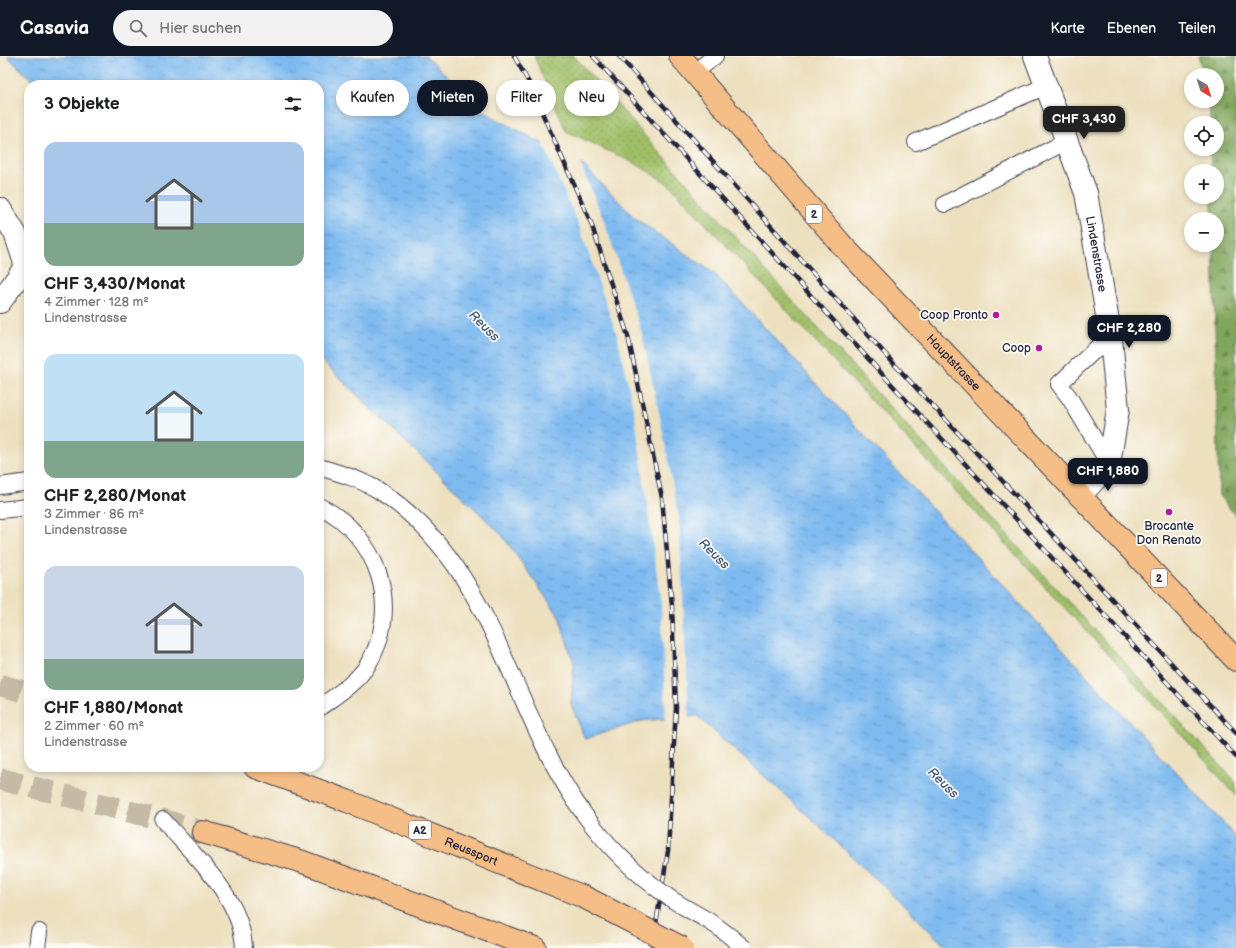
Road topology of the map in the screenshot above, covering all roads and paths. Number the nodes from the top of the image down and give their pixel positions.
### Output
1 (680, 56) edge
2 (715, 56) edge
3 (1035, 56) edge
4 (694, 73) junction
5 (1046, 86) junction
6 (1067, 141) junction
7 (916, 142) dead end
8 (945, 204) dead end
9 (0, 209) edge
10 (24, 258) edge
11 (24, 271) edge
12 (0, 302) edge
13 (1111, 339) junction
14 (1109, 464) junction
15 (324, 468) edge
16 (24, 483) edge
17 (0, 486) edge
18 (1080, 496) junction
19 (24, 508) edge
20 (324, 508) edge
21 (0, 510) edge
22 (1236, 660) edge
23 (324, 704) edge
24 (269, 772) edge
25 (163, 820) dead end
26 (203, 832) tunnel mouth
27 (39, 932) dead end
28 (36, 948) edge
29 (244, 948) edge
30 (535, 948) edge
31 (682, 948) edge
32 (744, 948) edge

1 - 4 main road, Hauptstrasse / 2
2 - 4 lane
3 - 5 street, Lindenstrasse
4 - 18 main road, Hauptstrasse / 2
5 - 6 street, Lindenstrasse
5 - 7 lane
6 - 8 lane
6 - 13 street, Lindenstrasse
9 - 10 street
11 - 12 street
13 - 14 street, Lindenstrasse
13 - 14 lane
14 - 18 street, Lindenstrasse
15 - 32 lane, bridge
16 - 17 lane
18 - 22 main road, Hauptstrasse / 2
19 - 21 lane
20 - 23 lane
24 - 31 main road, Reussport / A2, bridge
25 - 29 lane
26 - 30 main road
27 - 28 lane

